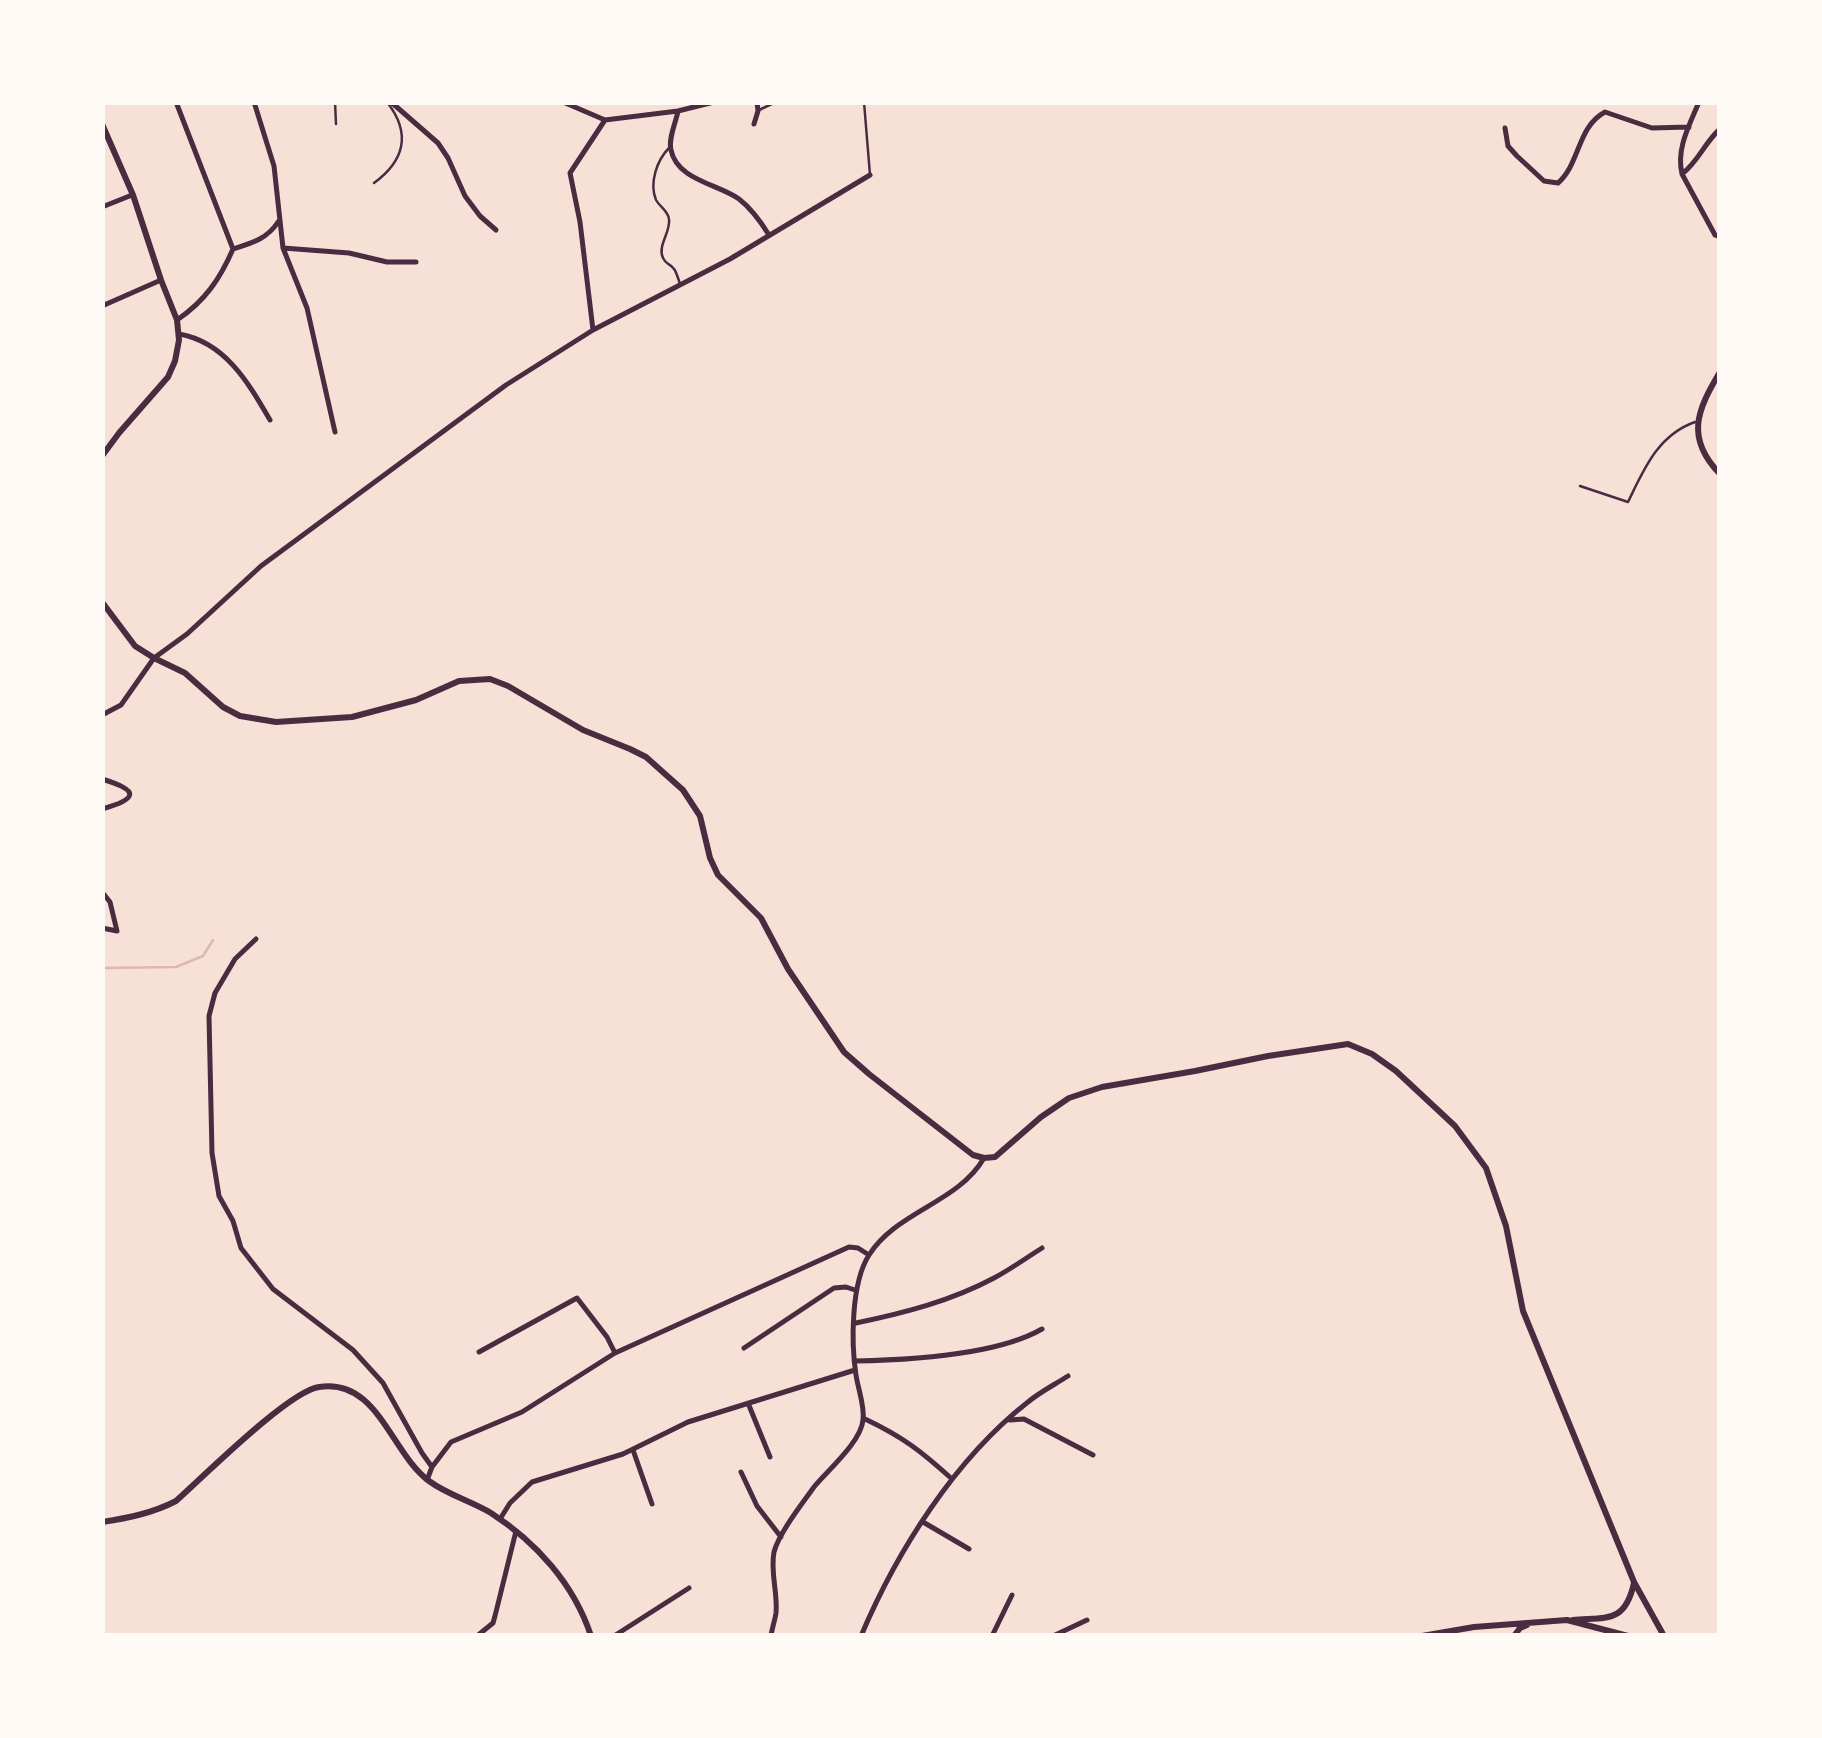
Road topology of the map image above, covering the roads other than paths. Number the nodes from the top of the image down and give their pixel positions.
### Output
1 (176, 102) edge
2 (254, 102) edge
3 (335, 102) edge
4 (389, 102) edge
5 (564, 102) edge
6 (714, 102) edge
7 (757, 102) edge
8 (776, 102) edge
9 (864, 102) edge
10 (1699, 102) edge
11 (678, 111) junction
12 (758, 111) junction
13 (605, 120) junction
14 (102, 124) edge
15 (336, 124) dead end
16 (754, 124) dead end
17 (1689, 127) junction
18 (1505, 128) dead end
19 (1720, 128) edge
20 (670, 147) junction
21 (1682, 174) junction
22 (870, 175) joint
23 (374, 183) dead end
24 (134, 194) junction
25 (102, 207) edge
26 (278, 221) junction
27 (496, 230) dead end
28 (770, 235) junction
29 (1720, 238) edge
30 (234, 248) junction
31 (283, 248) junction
32 (416, 262) dead end
33 (161, 280) junction
34 (680, 285) junction
35 (102, 306) edge
36 (177, 320) junction
37 (594, 330) junction
38 (179, 334) junction
39 (1720, 372) edge
40 (270, 420) dead end
41 (1696, 422) junction
42 (336, 432) dead end
43 (102, 456) edge
44 (1720, 474) edge
45 (1580, 486) dead end
46 (102, 602) edge
47 (154, 658) junction
48 (102, 714) edge
49 (102, 779) edge
50 (102, 809) edge
51 (102, 892) edge
52 (102, 928) edge
53 (256, 939) dead end
54 (984, 1158) junction
55 (1042, 1248) dead end
56 (869, 1254) junction
57 (855, 1290) junction
58 (855, 1324) junction
59 (1042, 1329) dead end
60 (744, 1348) dead end
61 (479, 1352) dead end
62 (615, 1352) junction
63 (854, 1362) junction
64 (855, 1370) junction
65 (1068, 1376) dead end
66 (748, 1404) junction
67 (864, 1419) junction
68 (1007, 1420) junction
69 (633, 1450) junction
70 (1094, 1455) dead end
71 (770, 1457) dead end
72 (432, 1467) junction
73 (740, 1472) dead end
74 (952, 1479) junction
75 (427, 1480) junction
76 (652, 1504) dead end
77 (500, 1520) junction
78 (102, 1522) edge
79 (922, 1522) junction
80 (516, 1531) junction
81 (782, 1536) junction
82 (969, 1549) dead end
83 (1634, 1582) junction
84 (689, 1588) dead end
85 (1012, 1595) dead end
86 (1088, 1620) dead end
87 (1566, 1620) junction
88 (1538, 1621) junction
89 (477, 1636) edge
90 (590, 1636) edge
91 (614, 1636) edge
92 (770, 1636) edge
93 (861, 1636) edge
94 (992, 1636) edge
95 (1053, 1636) edge
96 (1422, 1636) edge
97 (1514, 1636) edge
98 (1628, 1636) edge
99 (1664, 1636) edge

1 - 30 street
2 - 26 street
3 - 15 lane
4 - 23 lane
4 - 27 street
5 - 13 street
6 - 11 street
7 - 12 street
8 - 12 lane
9 - 22 lane
10 - 17 street
11 - 13 street
11 - 20 street
12 - 16 street
13 - 37 street
14 - 24 street
17 - 18 street
17 - 21 street
19 - 21 street
20 - 28 street
20 - 34 lane
21 - 29 street
22 - 28 street
24 - 25 street
24 - 33 street
26 - 30 street
26 - 31 street
28 - 34 street
30 - 36 street
31 - 32 street
31 - 42 street
33 - 35 street
33 - 36 street
34 - 37 street
36 - 38 street
37 - 47 street
38 - 40 street
38 - 43 street
39 - 41 street
41 - 44 street
41 - 45 lane
46 - 47 street
47 - 48 street
47 - 54 street
49 - 50 street
51 - 52 street
53 - 72 street
54 - 56 street
54 - 83 street
55 - 58 street
56 - 57 street
56 - 62 street
57 - 58 street
57 - 60 street
58 - 63 street
59 - 63 street
61 - 62 street
62 - 72 street
63 - 64 street
64 - 66 street
64 - 67 street
65 - 68 street
66 - 69 street
66 - 71 street
67 - 74 street
67 - 81 street
68 - 70 street
68 - 74 street
69 - 76 street
69 - 77 street
72 - 75 street
73 - 81 street
74 - 79 street
75 - 77 street
75 - 78 street
77 - 80 street
79 - 82 street
79 - 93 street
80 - 89 street
80 - 90 street
81 - 92 street
83 - 87 street
83 - 99 street
84 - 91 street
85 - 94 street
86 - 95 street
87 - 88 street
87 - 98 street
88 - 96 street
88 - 97 street

